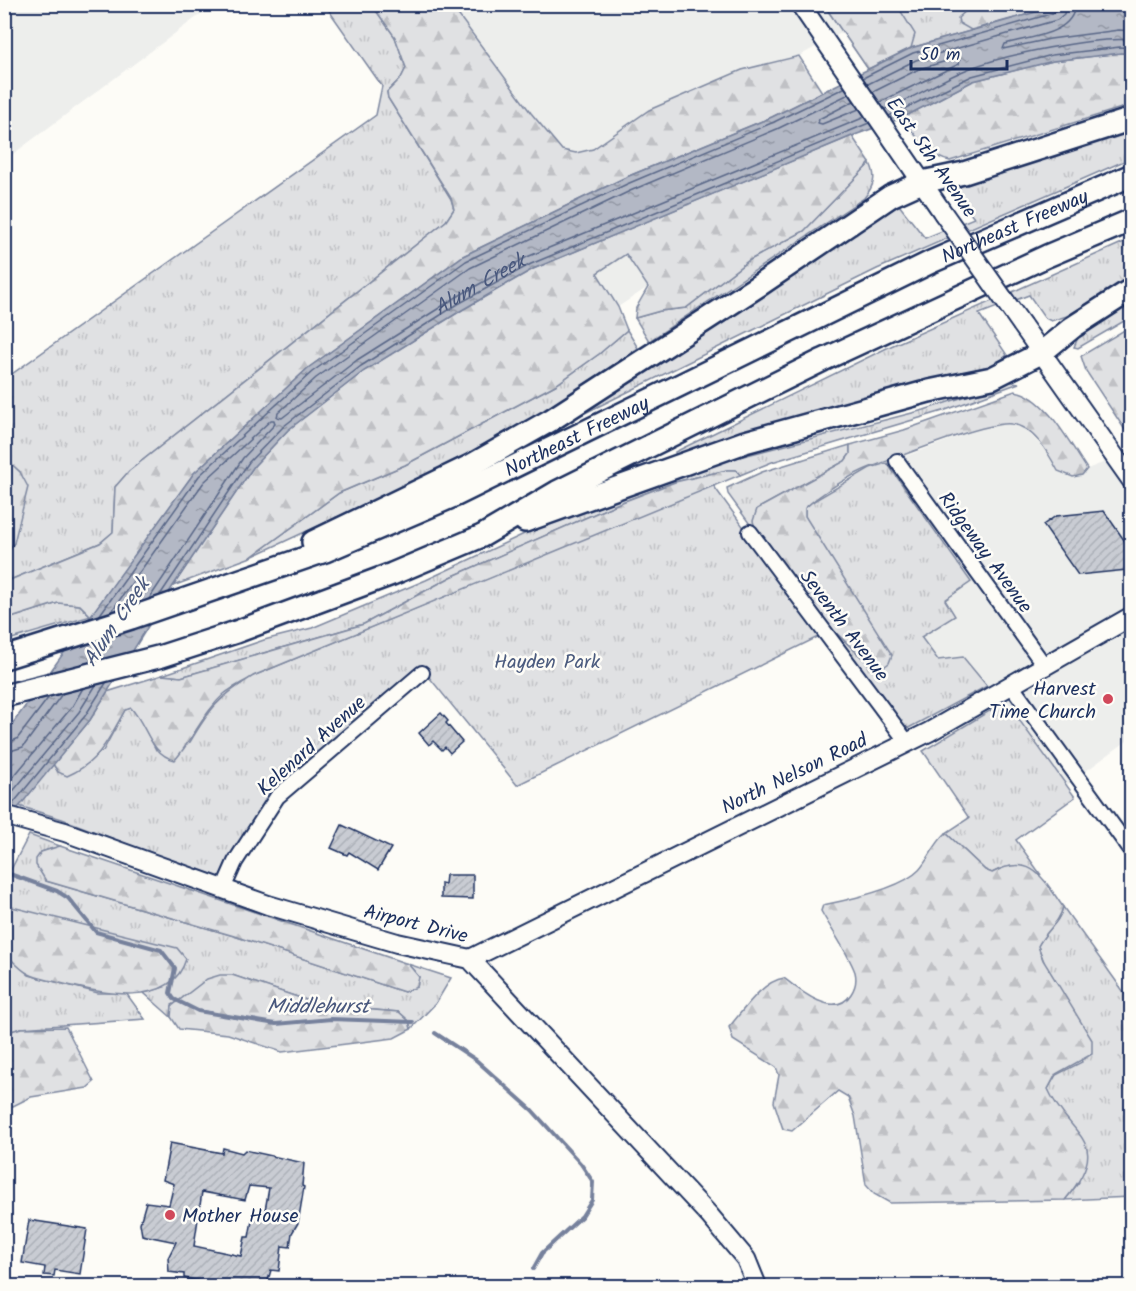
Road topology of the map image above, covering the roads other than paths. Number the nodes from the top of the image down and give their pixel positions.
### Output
1 (800, 4) edge
2 (1131, 118) edge
3 (1131, 175) edge
4 (921, 182) junction
5 (1131, 220) edge
6 (1131, 289) edge
7 (1041, 353) junction
8 (897, 461) dead end
9 (1131, 481) edge
10 (750, 532) dead end
11 (482, 536) junction
12 (213, 590) junction
13 (1131, 616) edge
14 (4, 658) edge
15 (1044, 665) junction
16 (422, 673) dead end
17 (1011, 685) junction
18 (4, 696) edge
19 (907, 742) junction
20 (4, 815) edge
21 (1131, 852) edge
22 (223, 889) junction
23 (470, 959) junction
24 (746, 1259) junction
25 (757, 1287) edge
26 (768, 1287) edge

1 - 4 main road, East 5th Avenue
2 - 4 highway
3 - 12 highway, Northeast Freeway
4 - 7 main road, East 5th Avenue, bridge
4 - 12 highway
5 - 11 highway, Northeast Freeway
6 - 7 highway
7 - 9 main road, East 5th Avenue
7 - 11 highway
8 - 15 street, Ridgeway Avenue
10 - 19 street, Seventh Avenue
11 - 18 highway, Northeast Freeway
12 - 14 highway, Northeast Freeway
13 - 15 main road, North Nelson Road
15 - 17 main road, North Nelson Road
16 - 22 street, Kelenard Avenue
17 - 19 main road, North Nelson Road
17 - 21 street
19 - 23 main road, North Nelson Road
20 - 22 main road, Airport Drive
22 - 23 main road, Airport Drive
23 - 24 main road, Airport Drive
24 - 25 main road, Airport Drive
24 - 26 main road

